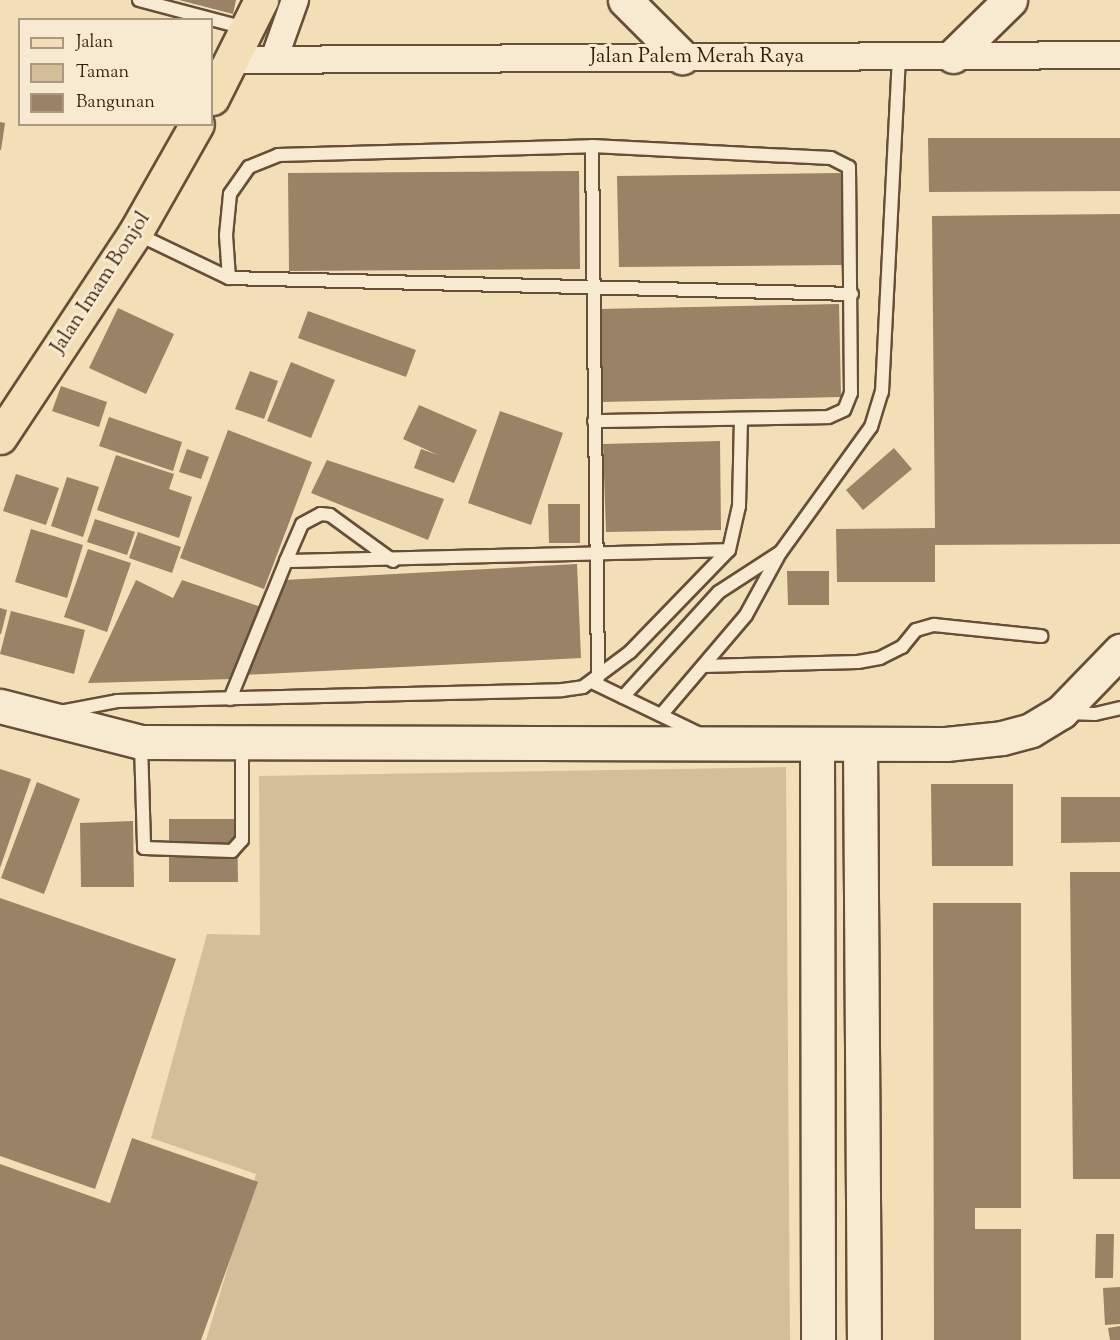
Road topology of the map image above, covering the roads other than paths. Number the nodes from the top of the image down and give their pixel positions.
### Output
1 (139, 0) edge
2 (295, 0) edge
3 (625, 0) edge
4 (1010, 0) edge
5 (255, 15) edge
6 (1120, 55) edge
7 (899, 56) junction
8 (953, 56) junction
9 (682, 57) junction
10 (274, 59) junction
11 (224, 64) edge
12 (213, 95) edge
13 (196, 126) edge
14 (592, 146) junction
15 (135, 233) junction
16 (228, 278) junction
17 (594, 286) junction
18 (852, 294) junction
19 (741, 420) junction
20 (594, 421) junction
21 (0, 438) edge
22 (729, 550) junction
23 (780, 553) junction
24 (595, 554) junction
25 (286, 561) junction
26 (393, 561) junction
27 (1041, 636) dead end
28 (1120, 651) edge
29 (703, 666) junction
30 (595, 680) junction
31 (623, 697) junction
32 (230, 699) junction
33 (0, 706) edge
34 (1120, 708) edge
35 (1060, 712) junction
36 (661, 715) junction
37 (37, 718) junction
38 (141, 742) junction
39 (242, 743) junction
40 (860, 744) junction
41 (723, 745) junction
42 (818, 745) junction
43 (818, 1188) junction
44 (862, 1188) junction
45 (818, 1340) edge
46 (864, 1340) edge

1 - 5 lane
2 - 10 street
3 - 9 street
4 - 8 street
5 - 11 main road
6 - 8 street, Jalan Palem Merah Raya
7 - 8 street, Jalan Palem Merah Raya
7 - 9 street, Jalan Palem Merah Raya
7 - 23 lane
9 - 10 street, Jalan Palem Merah Raya
10 - 11 street, Jalan Palem Merah Raya
11 - 12 main road
13 - 15 main road, Jalan Imam Bonjol
14 - 16 lane
14 - 17 lane
14 - 18 lane
15 - 16 lane
15 - 21 main road, Jalan Imam Bonjol
16 - 17 lane
17 - 18 lane
17 - 20 lane
18 - 19 lane
19 - 20 lane
19 - 22 lane
20 - 24 lane
22 - 24 lane
22 - 30 lane
23 - 29 lane
23 - 31 lane
24 - 26 lane
24 - 30 lane
25 - 26 lane
25 - 26 lane
25 - 32 lane
27 - 29 lane
28 - 35 street
29 - 36 lane
30 - 31 lane
30 - 32 lane
31 - 36 lane
32 - 37 lane
33 - 37 street
34 - 35 lane
35 - 40 street
36 - 41 lane
37 - 38 street
38 - 39 street
38 - 39 lane
39 - 41 street
40 - 42 street
40 - 44 street
41 - 42 street
42 - 43 street
43 - 44 street
43 - 45 street
44 - 46 street

